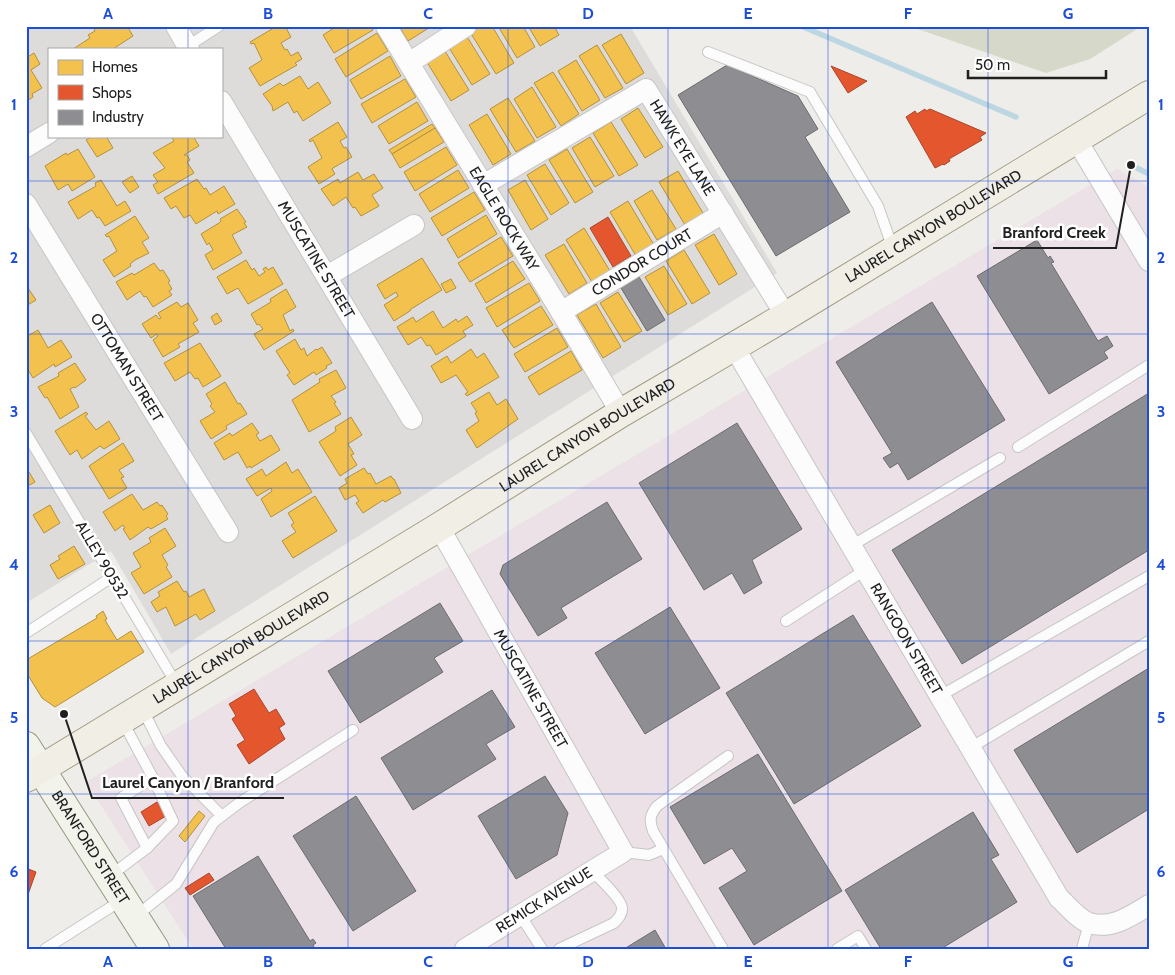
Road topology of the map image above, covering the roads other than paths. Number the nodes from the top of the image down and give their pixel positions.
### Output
1 (176, 26) edge
2 (219, 26) edge
3 (386, 26) edge
4 (466, 26) edge
5 (187, 48) edge
6 (708, 52) dead end
7 (409, 63) junction
8 (1149, 94) edge
9 (222, 103) edge
10 (48, 134) edge
11 (1076, 139) junction
12 (26, 148) edge
13 (483, 185) junction
14 (26, 204) edge
15 (723, 213) junction
16 (414, 225) dead end
17 (894, 250) junction
18 (1149, 261) edge
19 (328, 276) junction
20 (562, 312) junction
21 (786, 316) junction
22 (734, 347) junction
23 (1149, 365) edge
24 (621, 413) junction
25 (412, 419) dead end
26 (26, 433) edge
27 (1018, 447) dead end
28 (1000, 458) dead end
29 (439, 527) junction
30 (228, 532) dead end
31 (851, 546) junction
32 (866, 570) junction
33 (1149, 576) edge
34 (112, 577) junction
35 (786, 621) dead end
36 (26, 633) edge
37 (1149, 641) edge
38 (178, 686) junction
39 (940, 696) junction
40 (132, 714) junction
41 (353, 730) dead end
42 (26, 746) edge
43 (970, 748) junction
44 (728, 756) dead end
45 (33, 774) edge
46 (154, 778) junction
47 (222, 816) junction
48 (147, 848) junction
49 (663, 849) junction
50 (622, 852) junction
51 (592, 871) junction
52 (109, 876) junction
53 (1149, 905) edge
54 (129, 908) junction
55 (520, 915) junction
56 (1089, 923) junction
57 (45, 949) edge
58 (155, 949) edge
59 (464, 949) edge
60 (542, 949) edge
61 (559, 949) edge
62 (724, 949) edge
63 (837, 949) edge
64 (866, 949) edge
65 (1082, 949) edge

1 - 5 street
2 - 5 lane
3 - 7 street, EAGLE ROCK WAY
4 - 7 street
6 - 17 lane
7 - 13 street, EAGLE ROCK WAY
8 - 11 main road, LAUREL CANYON BOULEVARD
9 - 19 street, MUSCATINE STREET
10 - 12 street
11 - 17 main road, LAUREL CANYON BOULEVARD
11 - 18 street
13 - 15 street, HAWK EYE LANE
13 - 20 street, EAGLE ROCK WAY
14 - 30 street, OTTOMAN STREET
15 - 20 street, CONDOR COURT
15 - 21 street, HAWK EYE LANE
16 - 19 street
17 - 21 main road, LAUREL CANYON BOULEVARD
19 - 25 street, MUSCATINE STREET
20 - 24 street, EAGLE ROCK WAY
21 - 22 main road, LAUREL CANYON BOULEVARD
22 - 24 main road, LAUREL CANYON BOULEVARD
22 - 31 street, RANGOON STREET
23 - 27 lane
24 - 29 main road, LAUREL CANYON BOULEVARD
26 - 34 lane, ALLEY 90532
28 - 31 lane
29 - 38 main road, LAUREL CANYON BOULEVARD
29 - 50 street, MUSCATINE STREET
31 - 32 street, RANGOON STREET
32 - 35 lane
32 - 39 street, RANGOON STREET
33 - 39 lane
34 - 36 lane
34 - 38 lane, ALLEY 90532
37 - 43 lane
38 - 40 main road, LAUREL CANYON BOULEVARD
39 - 43 street, RANGOON STREET
40 - 45 main road, LAUREL CANYON BOULEVARD
40 - 46 lane
40 - 47 lane
41 - 47 lane
42 - 45 main road, BRANFORD STREET
43 - 56 street, RANGOON STREET
44 - 49 lane
45 - 52 main road, BRANFORD STREET
46 - 48 lane
46 - 48 lane
47 - 54 lane
48 - 52 lane
49 - 50 lane
49 - 62 lane
50 - 51 street, REMICK AVENUE
51 - 55 street, REMICK AVENUE
51 - 61 lane
52 - 54 main road, BRANFORD STREET
53 - 56 street
54 - 57 lane
54 - 58 main road, BRANFORD STREET
55 - 59 street, REMICK AVENUE
55 - 60 lane
56 - 65 lane
63 - 64 lane

